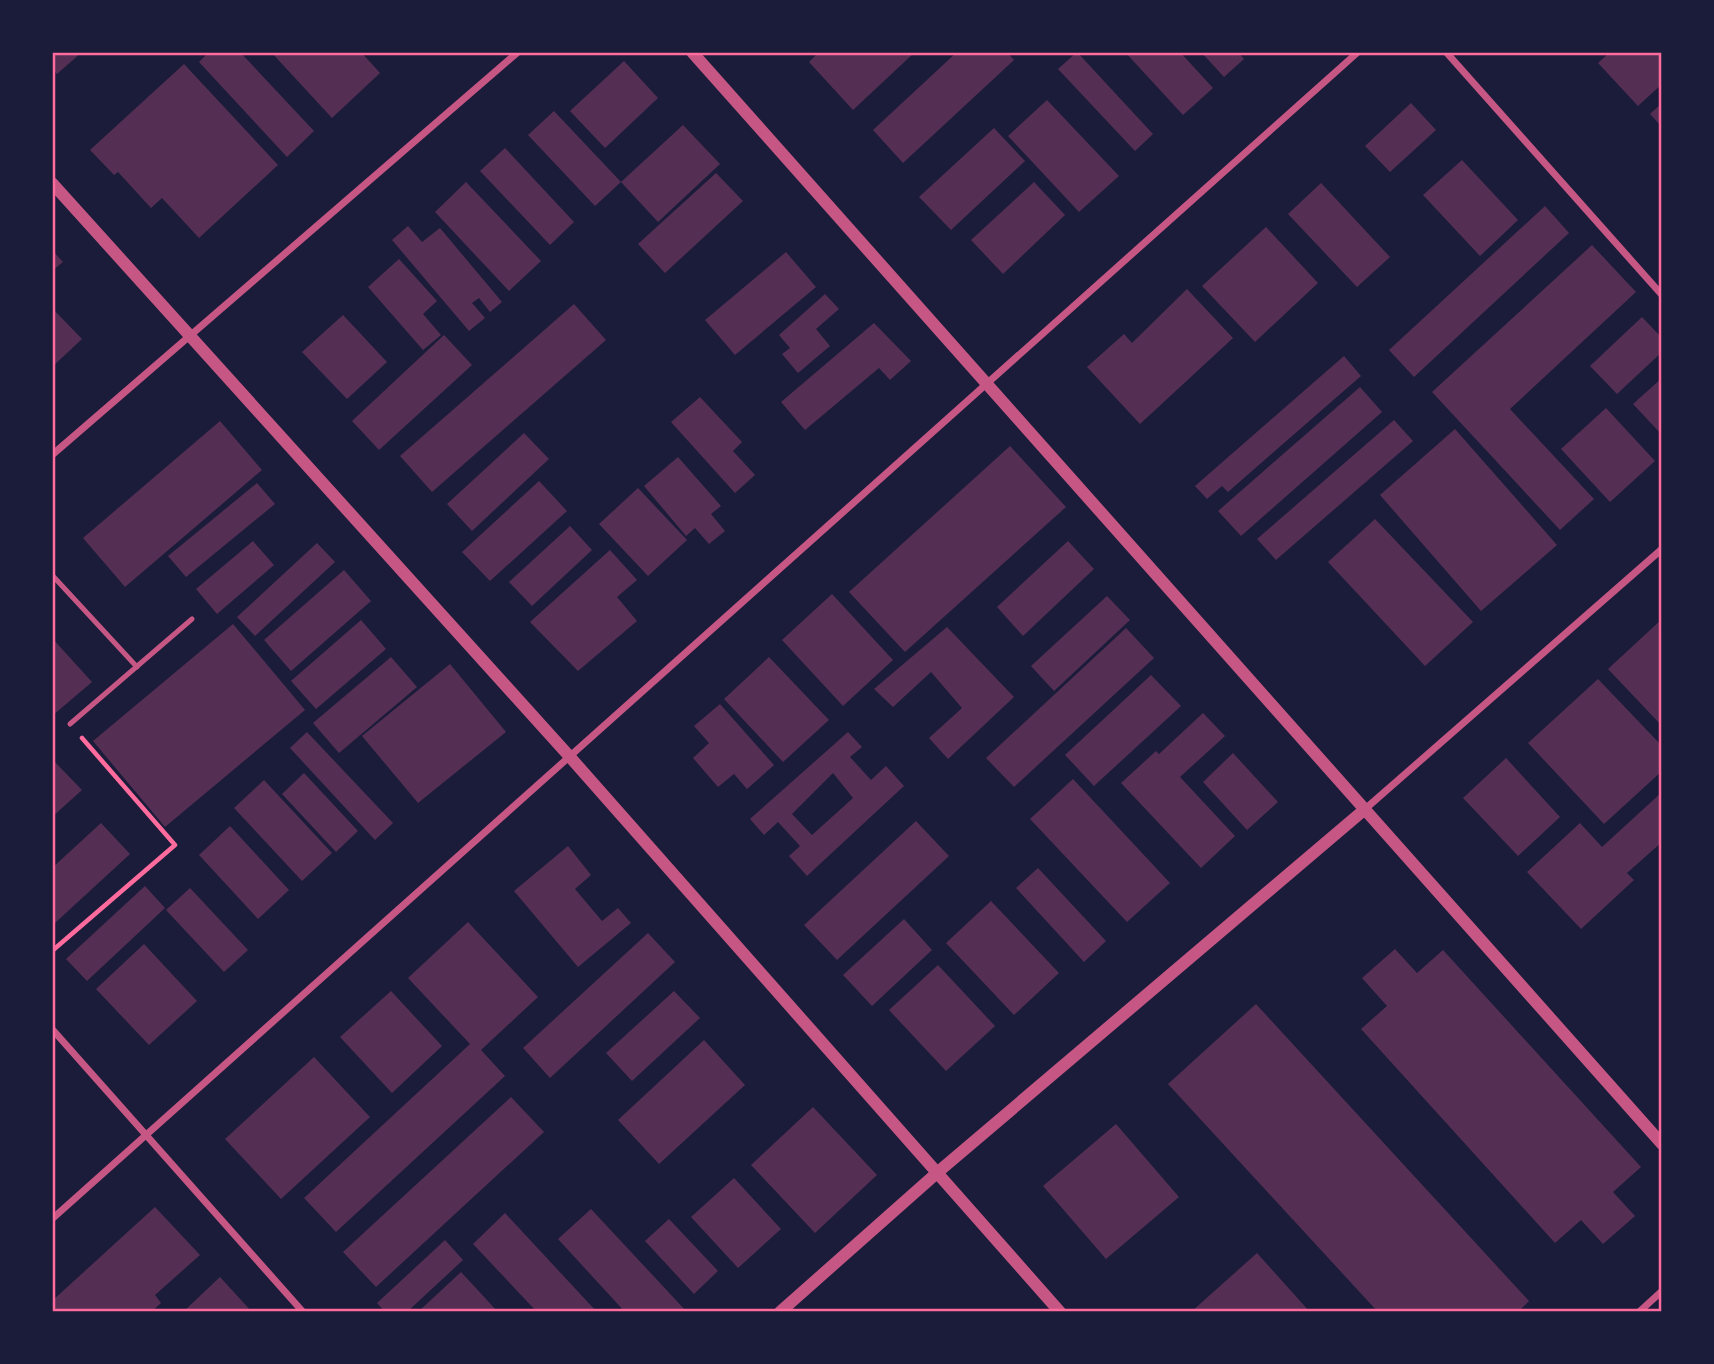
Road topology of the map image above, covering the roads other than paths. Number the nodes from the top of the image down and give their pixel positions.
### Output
1 (518, 52) edge
2 (692, 52) edge
3 (1358, 52) edge
4 (1446, 52) edge
5 (52, 183) edge
6 (1661, 295) edge
7 (189, 336) junction
8 (987, 384) junction
9 (52, 455) edge
10 (1661, 549) edge
11 (52, 575) edge
12 (192, 619) dead end
13 (137, 667) junction
14 (69, 724) road end
15 (569, 757) junction
16 (1364, 810) junction
17 (52, 1029) edge
18 (146, 1135) junction
19 (1661, 1144) edge
20 (938, 1172) junction
21 (52, 1219) edge
22 (1661, 1291) edge
23 (303, 1311) edge
24 (780, 1311) edge
25 (1060, 1311) edge
26 (1639, 1311) edge

1 - 7 street
2 - 8 street
3 - 8 street
4 - 6 street
5 - 7 street
7 - 9 street
7 - 15 street
8 - 15 street
8 - 16 street
10 - 16 street
11 - 13 lane
12 - 13 lane
13 - 14 lane
15 - 18 street
15 - 20 street
16 - 19 street
16 - 20 street
17 - 18 street
18 - 21 street
18 - 23 street
20 - 24 street
20 - 25 street
22 - 26 street

